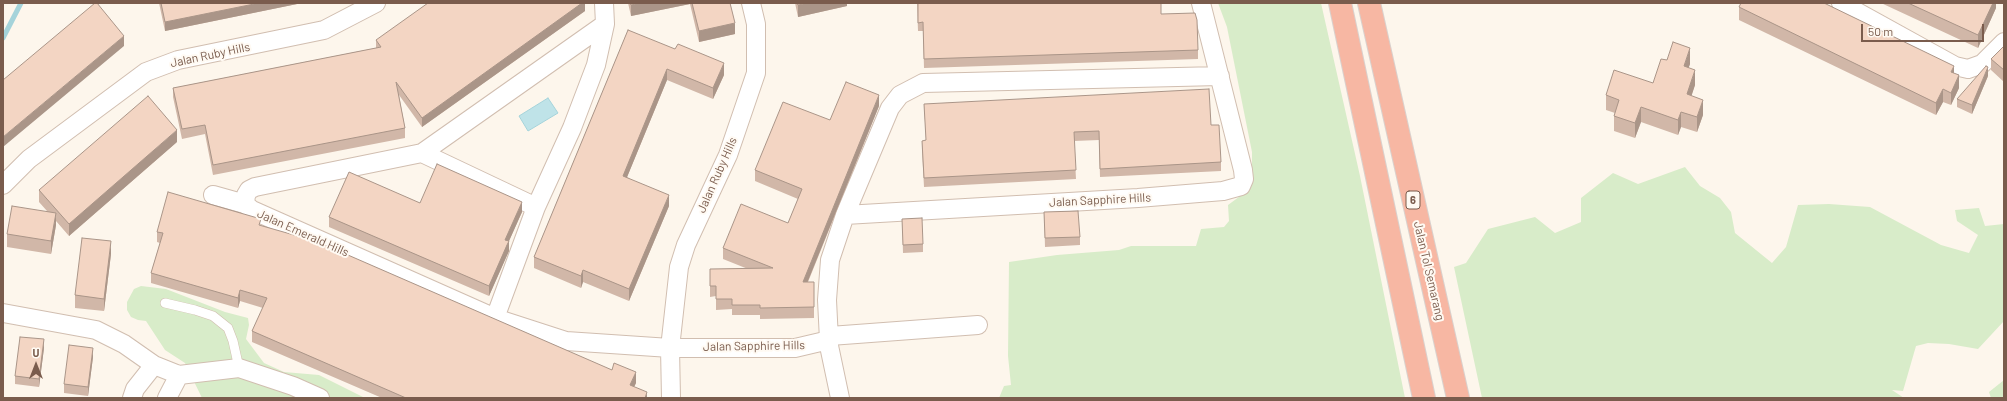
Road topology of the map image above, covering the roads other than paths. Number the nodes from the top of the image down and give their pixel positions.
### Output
1 (376, 3) edge
2 (604, 3) edge
3 (751, 3) edge
4 (1201, 3) edge
5 (1340, 3) edge
6 (1369, 3) edge
7 (1841, 3) edge
8 (605, 24) junction
9 (2004, 42) edge
10 (1220, 76) junction
11 (422, 153) junction
12 (3, 184) edge
13 (213, 195) dead end
14 (245, 204) junction
15 (536, 207) junction
16 (845, 215) junction
17 (165, 303) dead end
18 (3, 313) edge
19 (495, 318) junction
20 (978, 325) dead end
21 (829, 339) junction
22 (670, 348) junction
23 (154, 365) junction
24 (239, 368) junction
25 (179, 374) junction
26 (132, 398) edge
27 (167, 398) edge
28 (320, 398) edge
29 (671, 398) edge
30 (840, 398) edge
31 (1424, 398) edge
32 (1458, 398) edge

1 - 12 street, Jalan Ruby Hills
2 - 8 street
3 - 22 street, Jalan Ruby Hills
4 - 10 street, Jalan Sapphire Hills
5 - 31 highway
6 - 32 highway, Jalan Tol Semarang / 6
7 - 9 street
8 - 11 street, Jalan Emerald Hills
8 - 15 street
10 - 16 street
10 - 16 street, Jalan Sapphire Hills
11 - 14 street, Jalan Emerald Hills
11 - 15 street
13 - 14 street
14 - 19 street, Jalan Emerald Hills
15 - 19 street
16 - 21 street
17 - 24 lane
18 - 23 street
19 - 22 street, Jalan Emerald Hills
20 - 21 street, Jalan Sapphire Hills
21 - 22 street, Jalan Sapphire Hills
21 - 30 street
22 - 29 street, Jalan Ruby Hills
23 - 25 street
23 - 26 street
24 - 25 street
24 - 28 street
25 - 27 street

